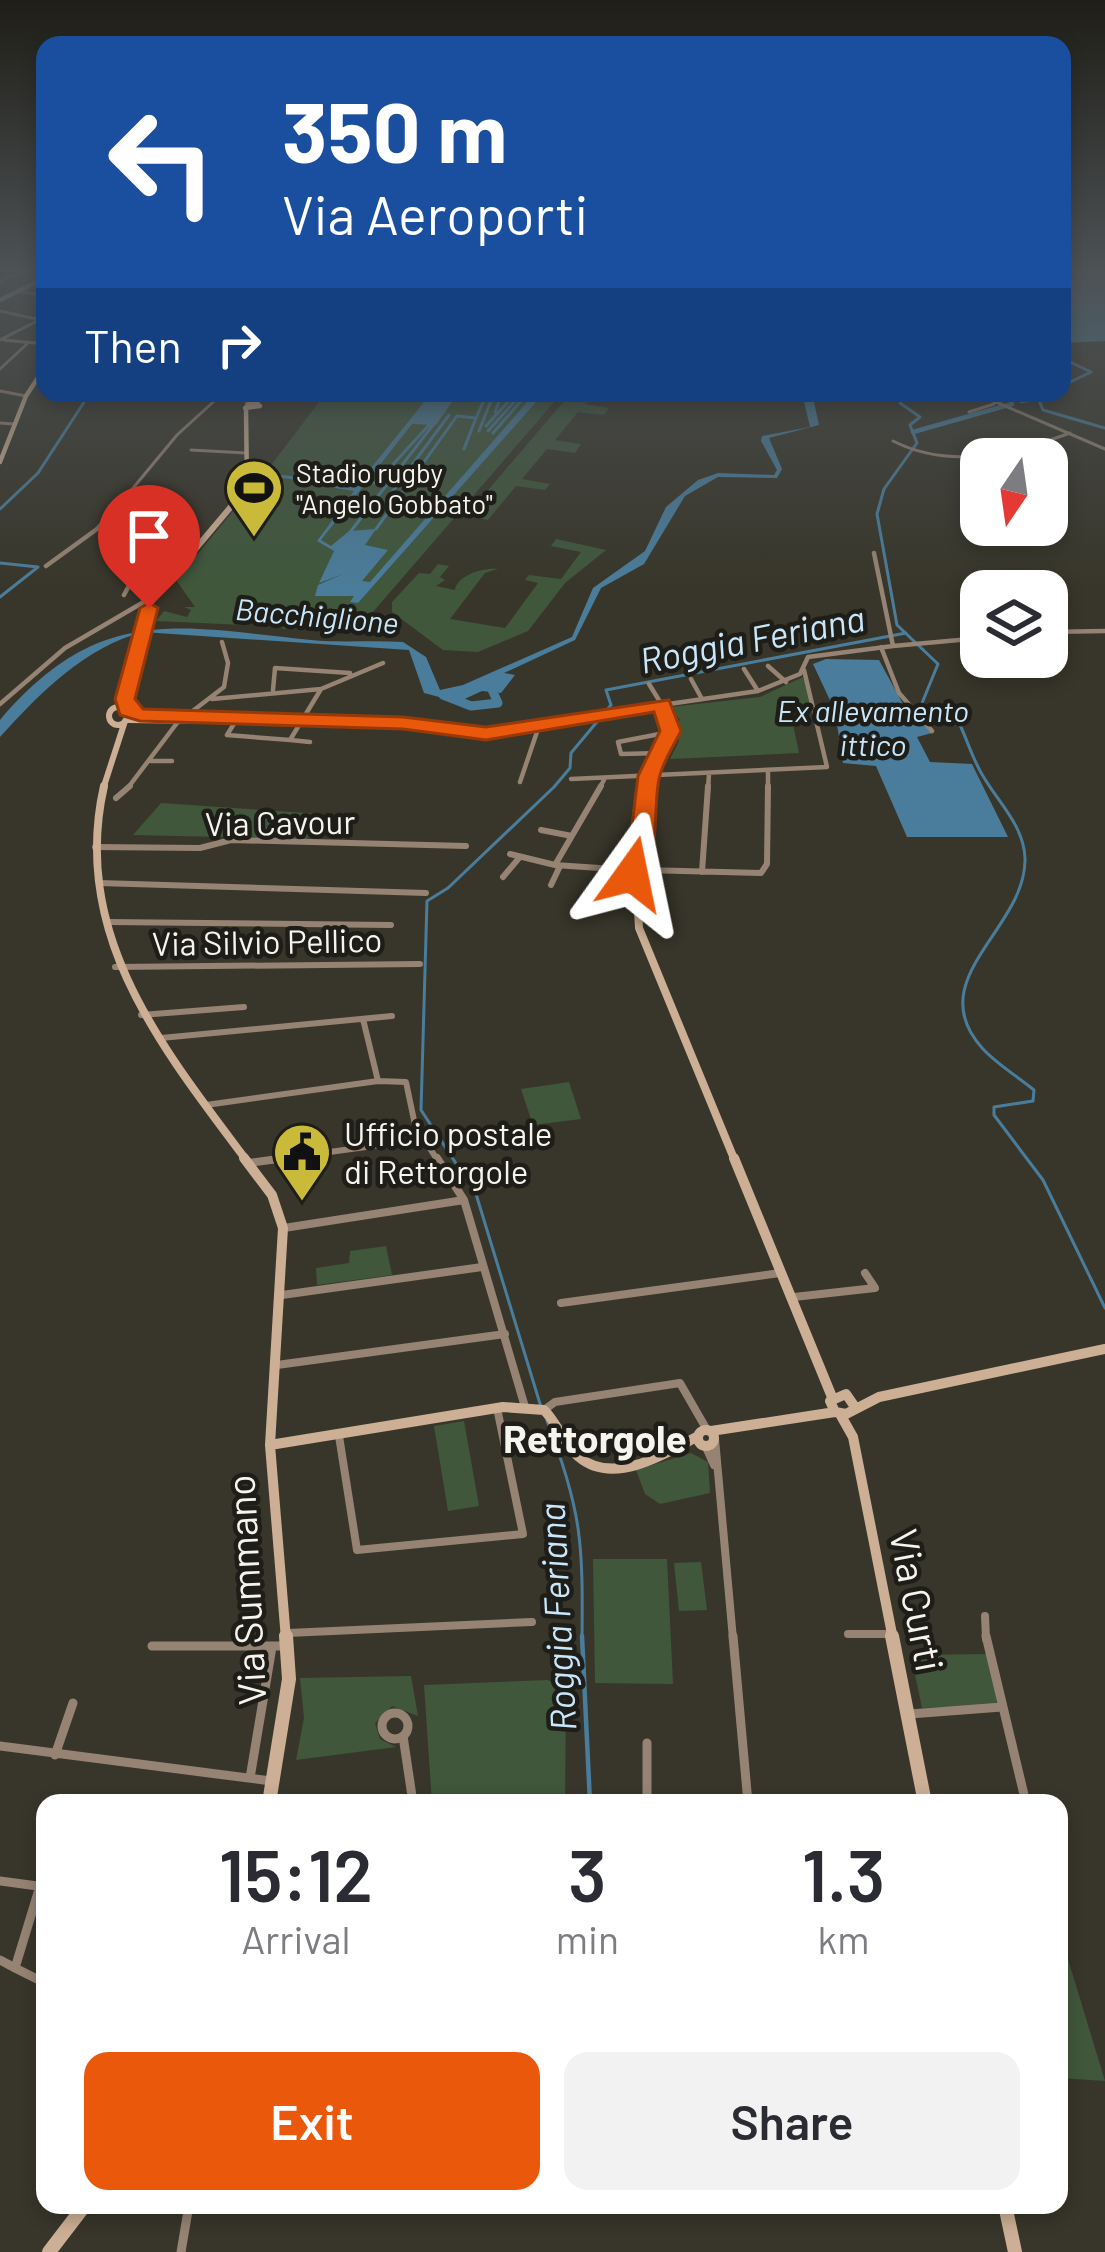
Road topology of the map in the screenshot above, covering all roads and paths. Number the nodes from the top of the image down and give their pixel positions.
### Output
1 (36, 381) edge
2 (0, 391) edge
3 (26, 396) junction
4 (213, 402) edge
5 (999, 402) edge
6 (995, 403) junction
7 (254, 405) edge
8 (969, 412) dead end
9 (0, 423) edge
10 (14, 424) junction
11 (1070, 433) junction
12 (892, 441) dead end
13 (1105, 449) edge
14 (191, 451) dead end
15 (246, 453) junction
16 (1, 458) edge
17 (874, 553) dead end
18 (46, 566) dead end
19 (167, 585) junction
20 (124, 595) dead end
21 (148, 605) junction
22 (1105, 631) edge
23 (1068, 632) edge
24 (891, 640) junction
25 (960, 640) edge
26 (222, 642) dead end
27 (881, 647) junction
28 (383, 663) dead end
29 (768, 666) dead end
30 (744, 669) dead end
31 (804, 670) junction
32 (354, 674) junction
33 (691, 679) dead end
34 (786, 682) junction
35 (649, 684) dead end
36 (321, 689) junction
37 (273, 690) junction
38 (758, 691) junction
39 (125, 699) junction
40 (702, 699) junction
41 (208, 700) junction
42 (0, 704) edge
43 (662, 705) junction
44 (115, 710) junction
45 (128, 716) junction
46 (182, 717) junction
47 (237, 719) junction
48 (303, 720) junction
49 (111, 722) junction
50 (539, 724) junction
51 (932, 731) dead end
52 (670, 732) junction
53 (117, 734) junction
54 (290, 740) junction
55 (310, 742) dead end
56 (660, 753) junction
57 (151, 761) junction
58 (172, 761) dead end
59 (768, 771) junction
60 (710, 772) junction
61 (649, 776) junction
62 (607, 778) junction
63 (572, 779) dead end
64 (520, 782) dead end
65 (116, 798) dead end
66 (541, 830) dead end
67 (572, 836) junction
68 (95, 847) junction
69 (466, 847) dead end
70 (510, 854) dead end
71 (519, 858) junction
72 (558, 866) junction
73 (604, 870) junction
74 (636, 871) junction
75 (702, 872) junction
76 (502, 877) dead end
77 (99, 884) junction
78 (551, 885) dead end
79 (426, 893) dead end
80 (600, 899) dead end
81 (105, 922) junction
82 (391, 925) dead end
83 (420, 964) dead end
84 (115, 967) junction
85 (244, 1007) dead end
86 (141, 1015) junction
87 (392, 1016) dead end
88 (363, 1019) junction
89 (158, 1039) junction
90 (378, 1081) junction
91 (206, 1105) junction
92 (424, 1139) junction
93 (249, 1162) junction
94 (464, 1200) junction
95 (284, 1228) junction
96 (482, 1267) junction
97 (783, 1273) junction
98 (865, 1273) dead end
99 (282, 1294) junction
100 (794, 1297) junction
101 (561, 1303) dead end
102 (505, 1334) junction
103 (1105, 1349) edge
104 (277, 1366) junction
105 (829, 1381) junction
106 (847, 1395) junction
107 (879, 1397) junction
108 (834, 1405) junction
109 (855, 1407) junction
110 (497, 1408) junction
111 (533, 1408) junction
112 (339, 1433) junction
113 (707, 1438) junction
114 (270, 1444) junction
115 (985, 1616) dead end
116 (532, 1622) dead end
117 (848, 1634) dead end
118 (892, 1634) junction
119 (289, 1639) junction
120 (152, 1646) dead end
121 (272, 1646) junction
122 (73, 1703) dead end
123 (1002, 1707) junction
124 (907, 1714) junction
125 (404, 1736) dead end
126 (647, 1742) dead end
127 (0, 1746) edge
128 (55, 1755) junction
129 (250, 1778) junction
130 (275, 1781) junction
131 (271, 1794) edge
132 (411, 1794) edge
133 (647, 1794) edge
134 (747, 1794) edge
135 (923, 1794) edge
136 (1024, 1794) edge
137 (0, 1881) edge
138 (36, 1885) edge
139 (36, 1904) edge
140 (0, 1960) edge
141 (15, 1968) junction
142 (36, 1978) edge
143 (78, 2214) edge
144 (187, 2214) edge
145 (1007, 2214) edge
146 (49, 2252) edge
147 (181, 2252) edge
148 (1015, 2252) edge

1 - 3 street
2 - 3 street
3 - 10 street
4 - 18 street
5 - 6 street
6 - 8 street
6 - 11 street
7 - 15 street
9 - 10 street
10 - 16 street
11 - 12 street
11 - 13 street
14 - 15 street
15 - 19 street
17 - 24 street
19 - 20 street
19 - 21 street
19 - 21 street
21 - 39 street
21 - 42 street
22 - 23 street
24 - 25 street
24 - 27 street
26 - 41 street
27 - 31 street
27 - 51 street
28 - 32 street
29 - 34 street
30 - 38 street
31 - 34 street
31 - 59 street
32 - 36 street
32 - 37 street
33 - 40 street
34 - 38 street
35 - 43 street
36 - 37 street
36 - 48 street
37 - 41 street
38 - 40 street
39 - 44 street
39 - 45 street
40 - 43 street
41 - 46 street
43 - 50 street
43 - 52 street
44 - 45 street
44 - 49 street
45 - 46 street
45 - 49 street
45 - 53 street
46 - 47 street
46 - 57 street
47 - 48 street
47 - 54 street
48 - 50 street
48 - 54 street
49 - 53 street
50 - 64 street
52 - 56 street, Via Curti
52 - 56 street
53 - 68 street
54 - 55 street
56 - 61 street, Via Curti
57 - 58 street
57 - 65 street
59 - 60 street
59 - 75 street
60 - 61 street
60 - 75 street
61 - 62 street
61 - 74 street, Via Curti
62 - 63 street
62 - 67 street
66 - 67 street
67 - 72 street
68 - 69 street, Via Cavour
68 - 77 street
70 - 71 street
71 - 72 street
71 - 76 street
72 - 73 street
72 - 78 street
73 - 74 street
73 - 80 street
74 - 75 street
74 - 97 street, Via Curti
77 - 79 street
77 - 81 street
81 - 82 street
81 - 84 street
83 - 84 street, Via Silvio Pellico
84 - 86 street
85 - 86 street
86 - 89 street
87 - 88 street
88 - 89 street
88 - 90 street
89 - 91 street
90 - 91 street
90 - 92 street
91 - 93 street
92 - 93 street
92 - 94 street
93 - 95 street
94 - 95 street
94 - 96 street
95 - 99 street, Via Summano
96 - 99 street
96 - 102 street
97 - 100 street, Via Curti
97 - 101 street
98 - 100 street
99 - 104 street, Via Summano
100 - 105 street, Via Curti
102 - 104 street
102 - 111 street
103 - 107 street
104 - 114 street, Via Summano
105 - 106 street
105 - 108 street, Via Curti
106 - 107 street
106 - 108 street
106 - 109 street
107 - 109 street
108 - 109 street
108 - 113 street
108 - 118 street, Via Curti
110 - 111 street
110 - 112 street
110 - 112 street
111 - 113 street
111 - 113 street
112 - 114 street
113 - 134 street
114 - 119 street, Via Summano
115 - 123 street
116 - 119 street
117 - 118 street
118 - 124 street, Via Curti
119 - 121 street
119 - 130 street, Via Summano
120 - 121 street
121 - 129 street, Via Summano
122 - 128 street
123 - 124 street
123 - 136 street
124 - 135 street, Via Curti
125 - 132 street
126 - 133 street
127 - 128 street
128 - 129 street
129 - 130 street
130 - 131 street, Via Summano
137 - 138 street
139 - 141 street
140 - 141 street
141 - 142 street
143 - 146 street
144 - 147 street
145 - 148 street

